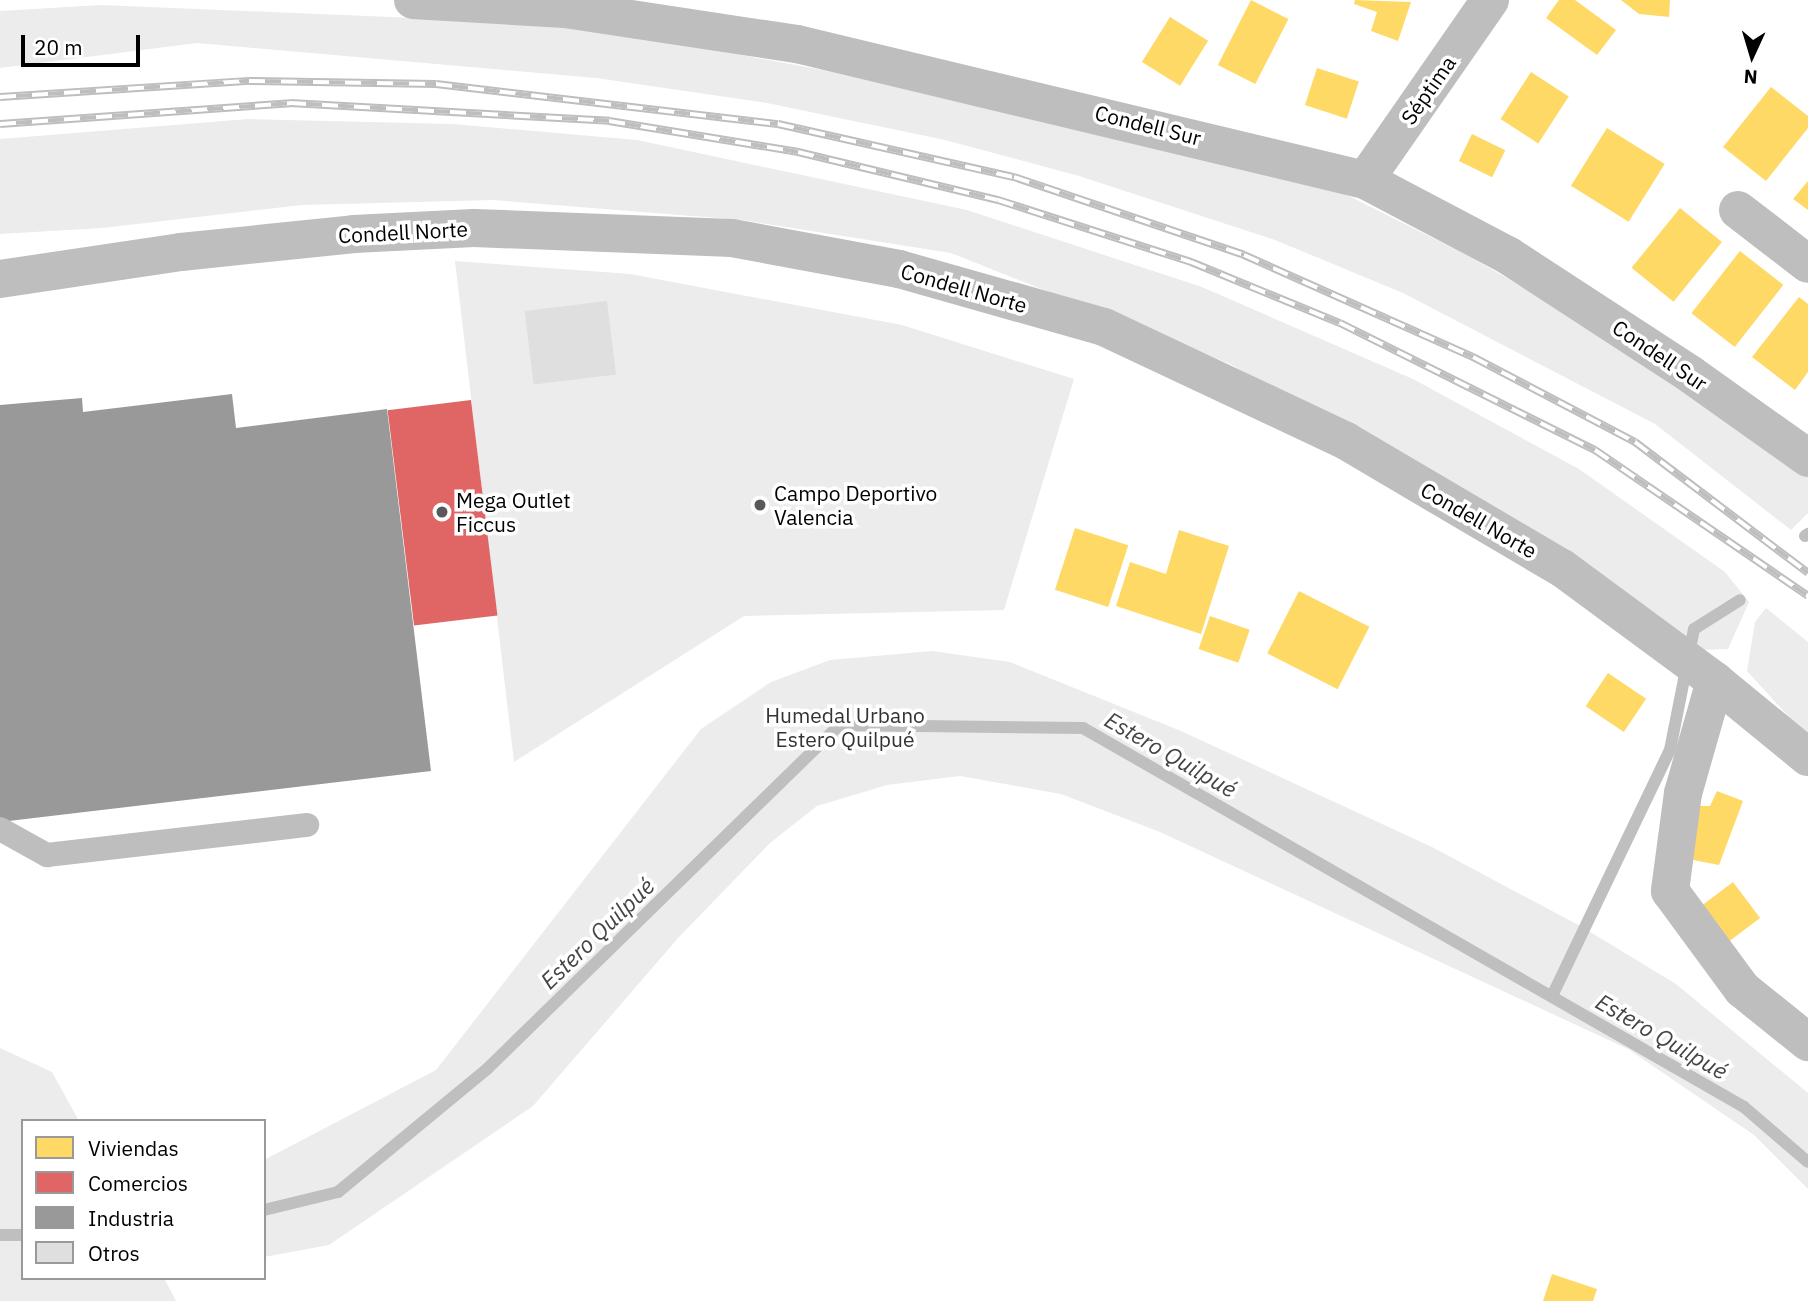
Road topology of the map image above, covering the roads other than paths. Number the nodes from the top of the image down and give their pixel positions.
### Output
1 (413, 0) edge
2 (1490, 0) edge
3 (569, 4) edge
4 (1365, 180) junction
5 (1738, 210) dead end
6 (1808, 264) edge
7 (0, 279) edge
8 (1808, 458) edge
9 (1715, 681) junction
10 (1808, 757) edge
11 (307, 825) dead end
12 (0, 829) edge
13 (1808, 1042) edge

1 - 3 street, Condell Sur
2 - 4 street, Séptima
3 - 4 street, Condell Sur
4 - 8 street, Condell Sur
5 - 6 street
7 - 9 street, Condell Norte
9 - 10 street, Condell Norte
9 - 13 street
11 - 12 lane

